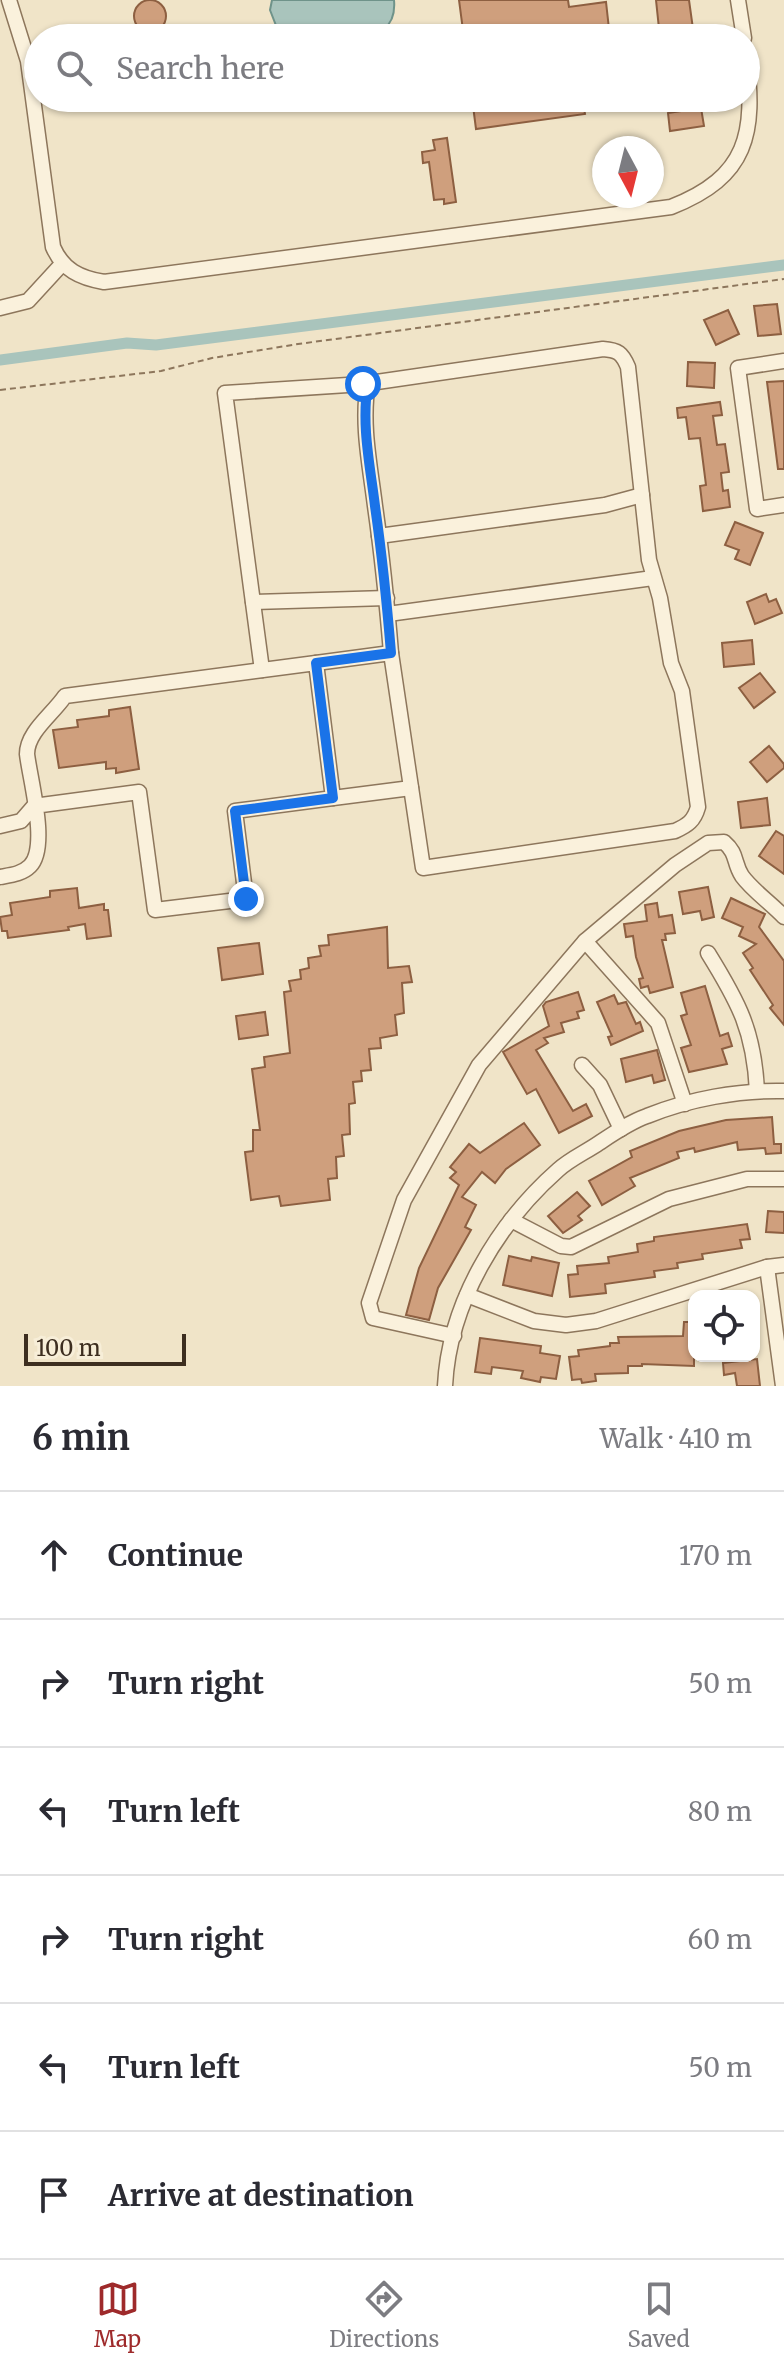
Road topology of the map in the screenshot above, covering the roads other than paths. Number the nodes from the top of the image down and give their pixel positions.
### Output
1 (9, 0) edge
2 (738, 0) edge
3 (742, 24) edge
4 (24, 48) edge
5 (34, 112) edge
6 (751, 112) edge
7 (62, 264) junction
8 (0, 308) edge
9 (784, 361) edge
10 (368, 383) junction
11 (642, 495) junction
12 (784, 505) edge
13 (379, 536) junction
14 (653, 578) junction
15 (387, 598) junction
16 (253, 602) junction
17 (388, 614) junction
18 (391, 653) junction
19 (316, 663) junction
20 (262, 670) junction
21 (411, 788) junction
22 (333, 798) junction
23 (34, 806) junction
24 (0, 826) edge
25 (0, 877) edge
26 (784, 917) edge
27 (585, 941) junction
28 (708, 953) dead end
29 (582, 1065) dead end
30 (757, 1091) junction
31 (784, 1091) edge
32 (685, 1104) junction
33 (621, 1129) junction
34 (784, 1179) edge
35 (511, 1220) junction
36 (784, 1265) edge
37 (767, 1267) junction
38 (467, 1295) junction
39 (454, 1336) junction
40 (780, 1340) edge
41 (445, 1386) edge
42 (783, 1386) edge

1 - 4 street
2 - 3 street
5 - 7 street
6 - 7 street
7 - 8 street
9 - 12 street
10 - 11 street
10 - 13 street
10 - 16 street
11 - 13 street
11 - 14 street
13 - 15 street
14 - 17 street
14 - 21 street
15 - 16 street
15 - 17 street
16 - 20 street
17 - 18 street
18 - 19 street
18 - 21 street
19 - 20 street
19 - 22 street
20 - 23 street
21 - 22 street
22 - 23 street
23 - 24 street
23 - 25 street
26 - 27 street
27 - 32 street
27 - 39 street
28 - 30 street
29 - 33 street
30 - 31 street
30 - 32 street
32 - 33 street
33 - 35 street
34 - 35 street
35 - 38 street
36 - 37 street
37 - 38 street
37 - 40 street
38 - 39 street
39 - 41 street
40 - 42 street

